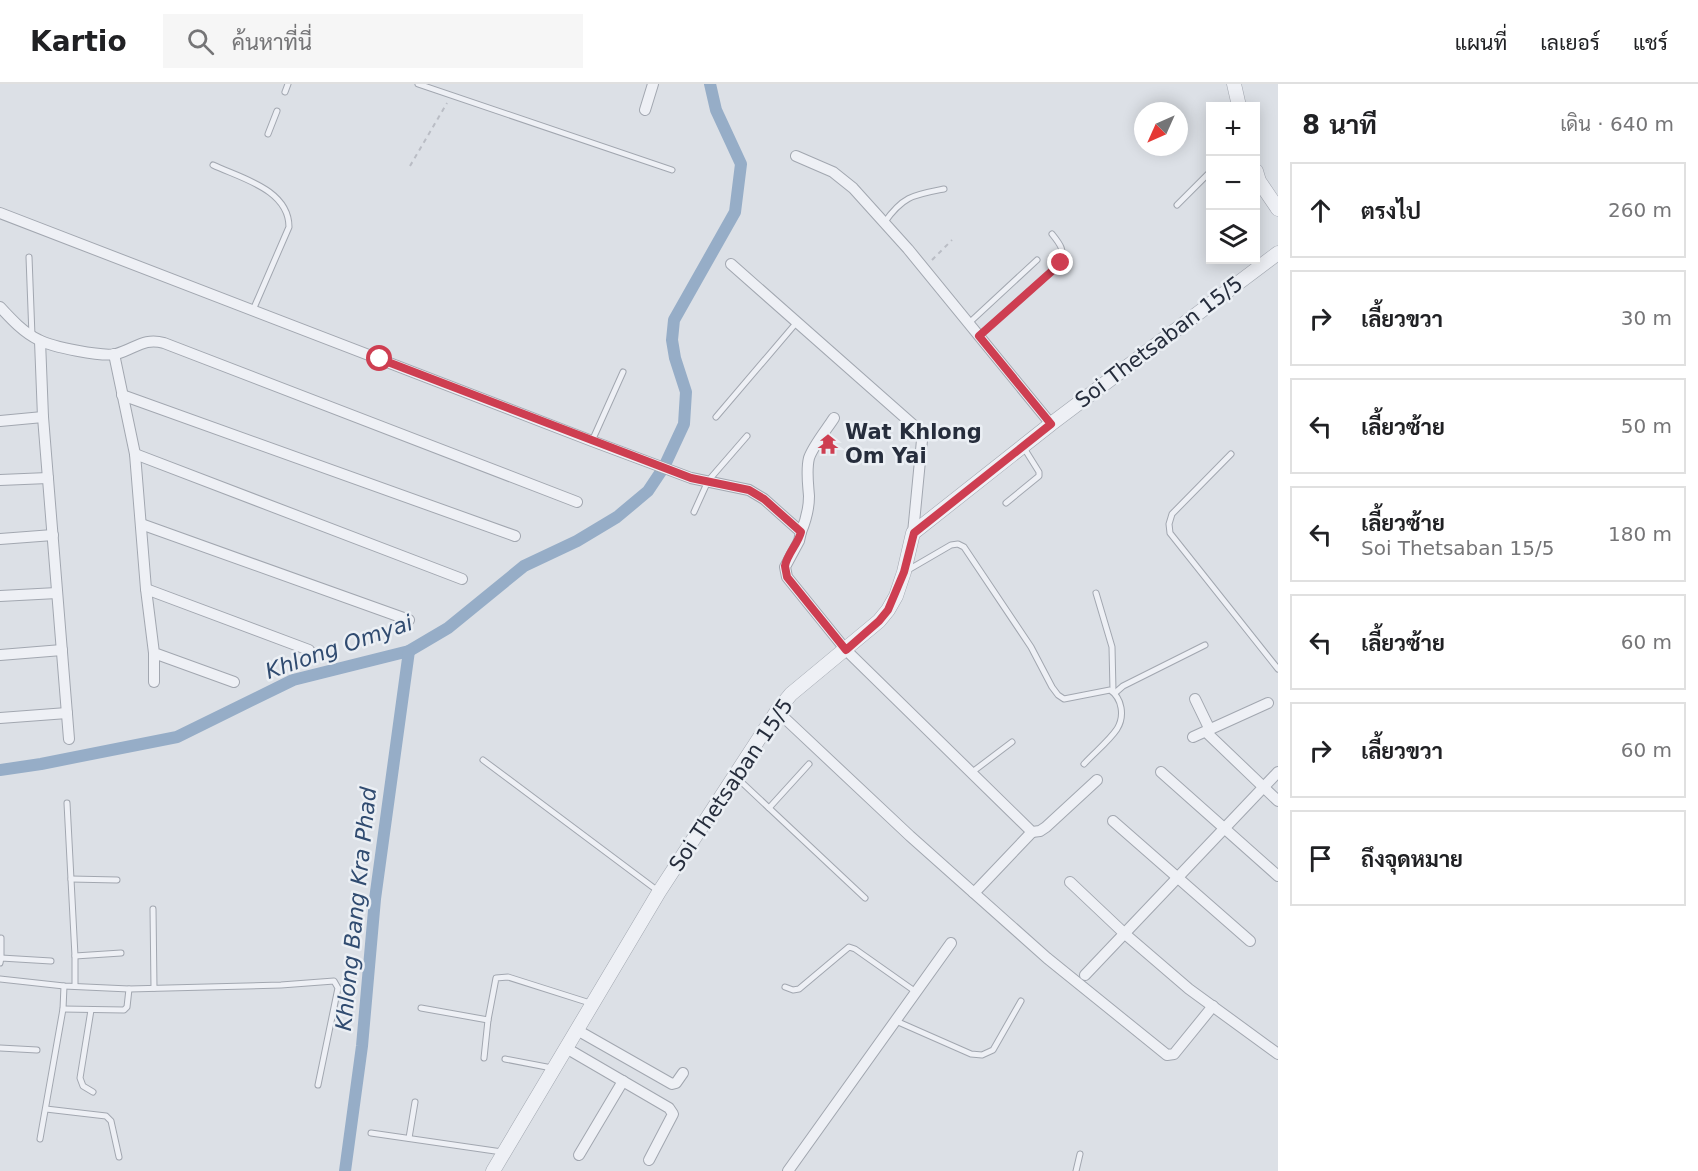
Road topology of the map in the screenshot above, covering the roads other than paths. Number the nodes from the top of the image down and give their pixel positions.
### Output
1 (288, 84) edge
2 (418, 84) edge
3 (653, 84) edge
4 (1234, 84) edge
5 (285, 92) dead end
6 (1238, 102) edge
7 (645, 110) dead end
8 (277, 111) dead end
9 (268, 134) dead end
10 (796, 156) dead end
11 (213, 165) dead end
12 (672, 170) dead end
13 (1206, 176) edge
14 (1260, 182) edge
15 (944, 189) dead end
16 (1177, 205) dead end
17 (1278, 209) edge
18 (0, 213) edge
19 (884, 223) junction
20 (1052, 234) dead end
21 (1278, 253) edge
22 (29, 257) dead end
23 (1037, 260) dead end
24 (731, 264) dead end
25 (0, 307) edge
26 (253, 310) junction
27 (797, 322) junction
28 (969, 323) junction
29 (979, 336) junction
30 (36, 338) junction
31 (114, 354) junction
32 (623, 372) dead end
33 (122, 394) junction
34 (43, 417) junction
35 (716, 417) dead end
36 (834, 418) dead end
37 (0, 421) edge
38 (1051, 424) junction
39 (747, 436) dead end
40 (592, 441) junction
41 (1023, 447) junction
42 (135, 454) junction
43 (1231, 454) dead end
44 (48, 478) junction
45 (0, 480) edge
46 (708, 481) junction
47 (577, 502) dead end
48 (1006, 503) dead end
49 (694, 512) dead end
50 (141, 524) junction
51 (801, 532) junction
52 (914, 533) junction
53 (53, 535) junction
54 (515, 536) dead end
55 (0, 538) edge
56 (904, 572) junction
57 (462, 579) dead end
58 (146, 589) junction
59 (57, 593) junction
60 (1096, 594) dead end
61 (0, 596) edge
62 (409, 620) dead end
63 (1205, 645) dead end
64 (62, 650) junction
65 (309, 650) dead end
66 (846, 650) junction
67 (154, 654) junction
68 (0, 655) edge
69 (1278, 669) edge
70 (154, 682) dead end
71 (234, 682) dead end
72 (1114, 692) junction
73 (1195, 699) dead end
74 (1268, 703) dead end
75 (777, 711) junction
76 (67, 713) junction
77 (0, 718) edge
78 (1208, 731) junction
79 (1193, 737) dead end
80 (69, 739) dead end
81 (1012, 742) dead end
82 (483, 760) dead end
83 (809, 764) dead end
84 (1084, 764) dead end
85 (1161, 772) dead end
86 (1278, 772) edge
87 (971, 773) junction
88 (735, 776) junction
89 (1097, 780) dead end
90 (1263, 787) junction
91 (1278, 801) edge
92 (67, 803) dead end
93 (769, 808) junction
94 (1113, 820) dead end
95 (1224, 828) junction
96 (1032, 832) junction
97 (1278, 876) edge
98 (1178, 878) junction
99 (71, 879) junction
100 (117, 880) dead end
101 (1070, 882) dead end
102 (659, 892) junction
103 (974, 893) junction
104 (865, 898) dead end
105 (153, 909) dead end
106 (1125, 934) junction
107 (2, 938) dead end
108 (1250, 941) dead end
109 (951, 943) dead end
110 (121, 953) dead end
111 (75, 956) junction
112 (1, 958) edge
113 (51, 961) dead end
114 (0, 963) edge
115 (1085, 975) dead end
116 (0, 980) edge
117 (64, 986) junction
118 (75, 986) junction
119 (785, 987) dead end
120 (154, 988) junction
121 (129, 989) junction
122 (916, 992) junction
123 (1021, 1001) dead end
124 (592, 1004) junction
125 (1213, 1006) junction
126 (421, 1008) dead end
127 (63, 1009) junction
128 (92, 1010) junction
129 (488, 1020) junction
130 (896, 1021) junction
131 (577, 1030) junction
132 (0, 1048) edge
133 (566, 1048) junction
134 (37, 1050) dead end
135 (1278, 1054) edge
136 (484, 1058) dead end
137 (505, 1059) dead end
138 (554, 1069) junction
139 (683, 1073) dead end
140 (623, 1081) junction
141 (318, 1085) dead end
142 (93, 1092) dead end
143 (415, 1102) dead end
144 (46, 1109) junction
145 (371, 1133) dead end
146 (409, 1138) junction
147 (40, 1139) dead end
148 (504, 1152) junction
149 (579, 1155) dead end
150 (1080, 1155) dead end
151 (119, 1157) dead end
152 (649, 1160) dead end
153 (493, 1171) edge
154 (788, 1171) edge
155 (1076, 1171) edge

1 - 5 lane
2 - 12 lane
3 - 7 street
4 - 6 street
8 - 9 lane
10 - 19 street
11 - 26 lane
13 - 16 lane
14 - 17 street
15 - 19 lane
18 - 26 street
19 - 28 street
20 - 29 lane
21 - 38 street, Soi Thetsaban 15/5
22 - 30 lane
23 - 28 lane
24 - 27 street
25 - 30 street
26 - 40 street
27 - 35 lane
27 - 52 street
28 - 29 street
29 - 38 street
30 - 31 street
30 - 34 street
31 - 33 street
31 - 47 street
32 - 40 lane
33 - 42 street
33 - 54 street
34 - 37 street
34 - 44 street
36 - 51 street
38 - 41 street, Soi Thetsaban 15/5
39 - 46 lane
40 - 46 street
41 - 48 lane
41 - 52 street, Soi Thetsaban 15/5
42 - 50 street
42 - 57 street
43 - 69 lane
44 - 45 street
44 - 53 street
46 - 49 lane
46 - 51 street
50 - 58 street
50 - 62 street
51 - 66 street
52 - 56 street, Soi Thetsaban 15/5
53 - 55 street
53 - 59 street
56 - 66 street, Soi Thetsaban 15/5
56 - 72 lane
58 - 65 street
58 - 67 street
59 - 61 street
59 - 64 street
60 - 72 lane
63 - 72 lane
64 - 68 street
64 - 76 street
66 - 75 street, Soi Thetsaban 15/5
66 - 87 street
67 - 70 street
67 - 71 street
72 - 84 lane
73 - 78 street
74 - 78 street
75 - 88 street, Soi Thetsaban 15/5
75 - 103 street
76 - 77 street
76 - 80 street
78 - 79 street
78 - 90 street
81 - 87 lane
82 - 102 lane
83 - 93 lane
85 - 95 street
86 - 90 street
87 - 96 street
88 - 93 lane
88 - 102 street, Soi Thetsaban 15/5
89 - 96 street
90 - 91 street
90 - 95 street
92 - 99 lane
93 - 104 lane
94 - 98 street
95 - 97 street
95 - 98 street
96 - 103 street
98 - 106 street
98 - 108 street
99 - 100 lane
99 - 111 lane
101 - 106 street
102 - 124 street, Soi Thetsaban 15/5
103 - 125 street
105 - 120 lane
106 - 115 street
106 - 125 street
107 - 112 lane
109 - 122 street
110 - 111 lane
111 - 118 lane
112 - 113 lane
112 - 114 lane
116 - 117 lane
117 - 118 lane
117 - 127 lane
118 - 121 lane
119 - 122 lane
120 - 121 lane
120 - 141 lane
121 - 128 lane
122 - 130 street
123 - 130 lane
124 - 129 lane
124 - 131 street, Soi Thetsaban 15/5
125 - 135 street
126 - 129 lane
127 - 128 lane
127 - 144 lane
128 - 142 lane
129 - 136 lane
130 - 154 street
131 - 133 street, Soi Thetsaban 15/5
131 - 139 street
132 - 134 lane
133 - 138 street, Soi Thetsaban 15/5
133 - 140 street
137 - 138 lane
138 - 148 street, Soi Thetsaban 15/5
140 - 149 street
140 - 152 street
143 - 146 lane
144 - 147 lane
144 - 151 lane
145 - 146 lane
146 - 148 lane
148 - 153 street, Soi Thetsaban 15/5
150 - 155 lane

